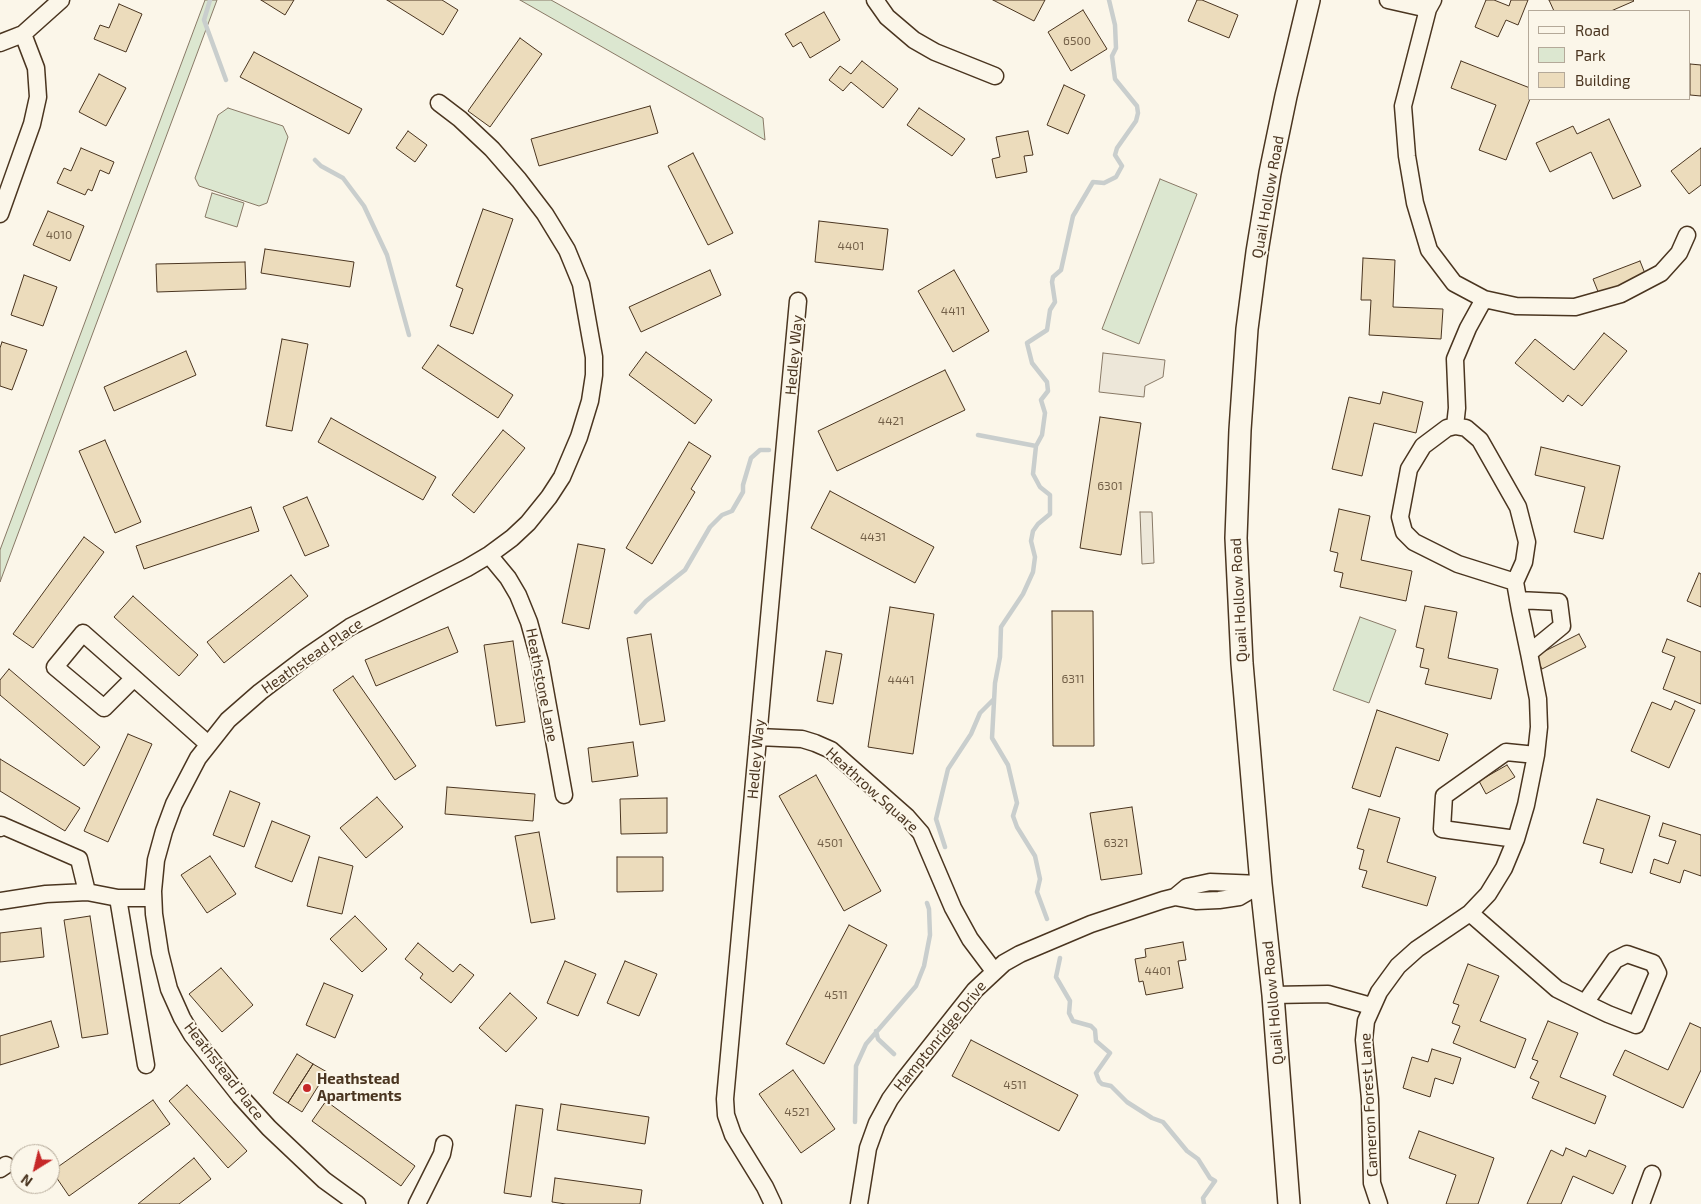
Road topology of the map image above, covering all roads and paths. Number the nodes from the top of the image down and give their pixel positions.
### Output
1 (61, 0) edge
2 (875, 0) edge
3 (1309, 0) edge
4 (1388, 0) edge
5 (1431, 5) edge
6 (23, 34) junction
7 (0, 43) edge
8 (996, 76) dead end
9 (439, 103) dead end
10 (0, 214) edge
11 (1687, 235) dead end
12 (1484, 299) junction
13 (798, 302) dead end
14 (1456, 426) junction
15 (489, 555) junction
16 (1515, 582) junction
17 (1518, 600) junction
18 (1528, 653) junction
19 (134, 678) junction
20 (758, 737) junction
21 (208, 744) junction
22 (1536, 755) junction
23 (564, 795) dead end
24 (0, 828) edge
25 (1516, 839) junction
26 (1261, 884) junction
27 (87, 892) junction
28 (118, 898) junction
29 (153, 898) junction
30 (0, 901) edge
31 (1470, 913) junction
32 (994, 971) junction
33 (1273, 995) junction
34 (1585, 1003) junction
35 (1371, 1006) junction
36 (146, 1065) dead end
37 (444, 1144) dead end
38 (1652, 1174) dead end
39 (357, 1204) edge
40 (417, 1204) edge
41 (773, 1204) edge
42 (859, 1204) edge
43 (1289, 1204) edge
44 (1379, 1204) edge
45 (1641, 1204) edge

1 - 6 street
2 - 8 street
3 - 26 main road, Quail Hollow Road
4 - 5 street
5 - 12 street
6 - 7 street
6 - 10 street
9 - 15 street, Heathstead Place
11 - 12 street
12 - 14 street
13 - 20 street, Hedley Way
14 - 16 street
14 - 16 street
15 - 21 street, Heathstead Place
15 - 23 street, Heathstone Lane
16 - 17 street, Cameron Forest Lane
17 - 18 street, Cameron Forest Lane
17 - 18 street
18 - 22 street, Cameron Forest Lane
19 - 19 street
19 - 21 street
20 - 32 street, Heathrow Square
20 - 41 street, Hedley Way
21 - 29 street, Heathstead Place
22 - 25 street, Cameron Forest Lane
22 - 25 street
24 - 27 street
25 - 31 street, Cameron Forest Lane
26 - 32 street, Hamptonridge Drive
26 - 33 main road, Quail Hollow Road
27 - 28 street
27 - 30 street
28 - 29 street
28 - 36 street
29 - 39 street, Heathstead Place
31 - 34 street
31 - 35 street, Cameron Forest Lane
32 - 42 street, Hamptonridge Drive
33 - 35 street
33 - 43 main road, Quail Hollow Road
34 - 34 street
35 - 44 street, Cameron Forest Lane
37 - 40 street
38 - 45 street

